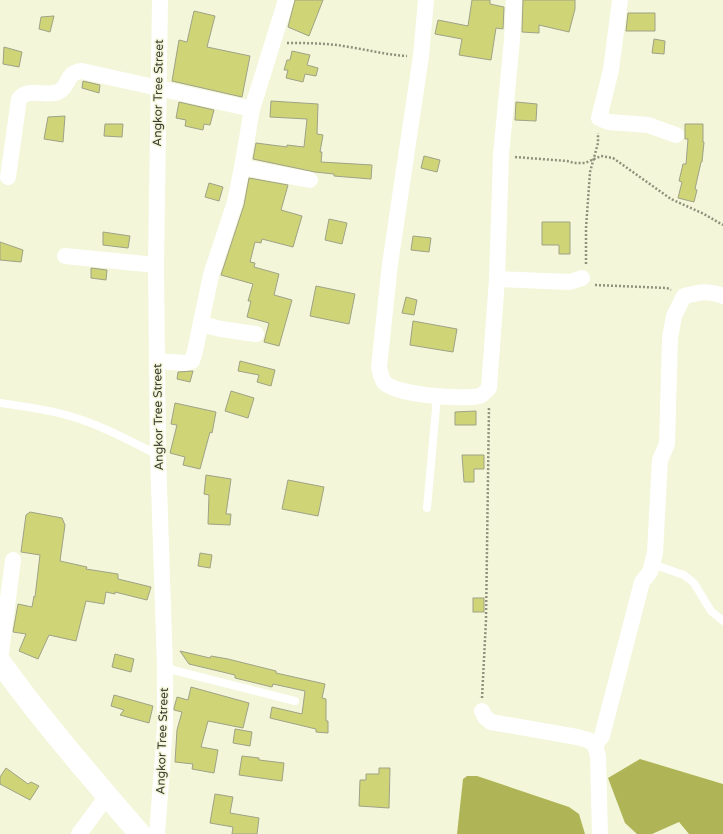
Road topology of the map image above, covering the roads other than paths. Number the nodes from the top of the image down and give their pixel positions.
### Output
1 (160, 0) edge
2 (286, 0) edge
3 (426, 0) edge
4 (514, 0) edge
5 (620, 0) edge
6 (158, 88) junction
7 (252, 109) junction
8 (676, 135) dead end
9 (242, 167) junction
10 (8, 176) dead end
11 (310, 180) dead end
12 (65, 256) dead end
13 (156, 265) junction
14 (582, 278) road end
15 (498, 279) junction
16 (723, 296) edge
17 (201, 324) junction
18 (256, 334) dead end
19 (157, 361) junction
20 (437, 397) junction
21 (0, 403) edge
22 (158, 455) junction
23 (428, 508) dead end
24 (13, 560) dead end
25 (652, 564) junction
26 (723, 621) edge
27 (0, 661) edge
28 (165, 668) junction
29 (295, 701) dead end
30 (482, 711) road end
31 (595, 745) junction
32 (107, 796) junction
33 (79, 834) edge
34 (140, 834) edge
35 (157, 834) edge
36 (600, 834) edge

1 - 6 street, Angkor Tree Street
2 - 7 street
3 - 20 street
4 - 15 street
5 - 8 street
6 - 7 street
6 - 10 street
6 - 13 street, Angkor Tree Street
7 - 9 street
9 - 11 street
9 - 17 street
12 - 13 street
13 - 19 street, Angkor Tree Street
14 - 15 street
15 - 20 street
16 - 25 street
17 - 18 street
17 - 19 street
19 - 22 street, Angkor Tree Street
20 - 23 lane
21 - 22 lane
22 - 28 street, Angkor Tree Street
24 - 27 street
25 - 26 lane
25 - 31 street
27 - 32 street
28 - 29 lane
28 - 35 street, Angkor Tree Street
30 - 31 street
31 - 36 street
32 - 33 street
32 - 34 street

